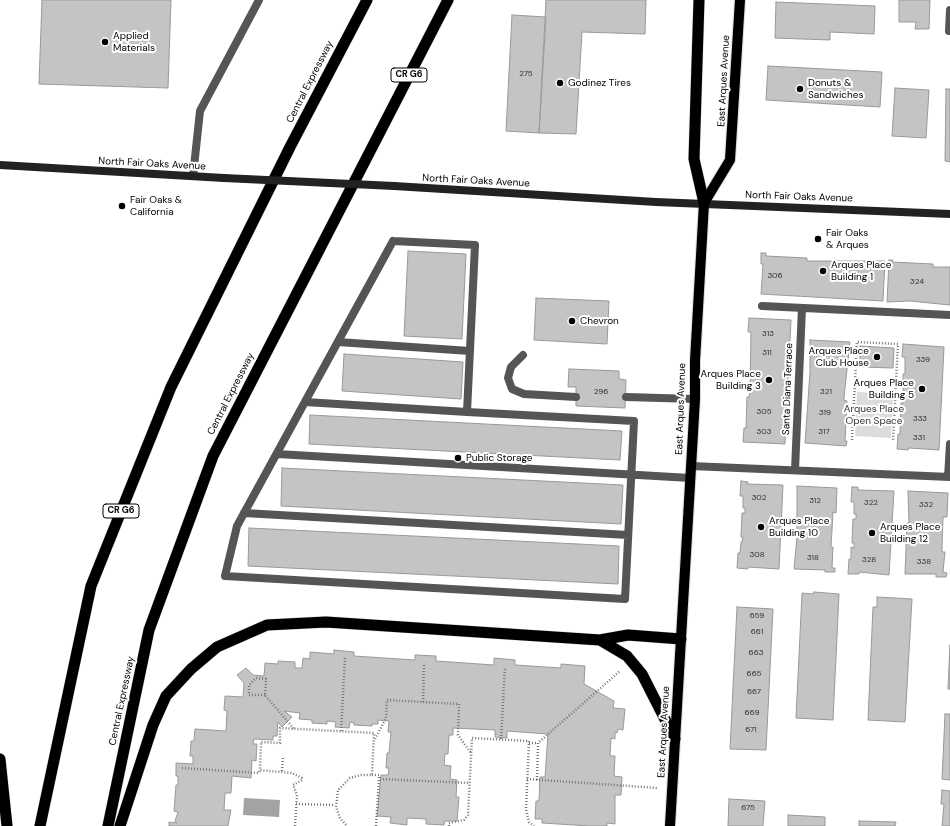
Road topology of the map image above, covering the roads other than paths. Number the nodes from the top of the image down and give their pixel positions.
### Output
1 (259, 0) edge
2 (366, 0) edge
3 (448, 0) edge
4 (699, 0) edge
5 (740, 0) edge
6 (950, 10) edge
7 (949, 31) dead end
8 (0, 165) edge
9 (193, 176) junction
10 (704, 203) junction
11 (950, 214) edge
12 (762, 306) dead end
13 (802, 308) junction
14 (950, 315) edge
15 (338, 342) junction
16 (470, 351) junction
17 (523, 355) dead end
18 (576, 396) dead end
19 (626, 397) dead end
20 (695, 399) junction
21 (305, 402) junction
22 (467, 412) junction
23 (950, 444) edge
24 (277, 454) junction
25 (691, 466) junction
26 (795, 470) junction
27 (631, 475) junction
28 (949, 477) edge
29 (690, 478) junction
30 (244, 513) junction
31 (628, 535) junction
32 (681, 639) junction
33 (600, 640) junction
34 (675, 739) junction
35 (0, 759) edge
36 (7, 826) edge
37 (40, 826) edge
38 (108, 826) edge
39 (120, 826) edge
40 (670, 826) edge

1 - 9 street
2 - 37 highway, Central Expressway / CR G6
3 - 38 highway, Central Expressway / CR G6
4 - 10 highway
5 - 10 main road, East Arques Avenue
6 - 7 street
8 - 9 main road, North Fair Oaks Avenue
9 - 10 main road, North Fair Oaks Avenue, bridge
10 - 11 main road, North Fair Oaks Avenue
10 - 20 main road, East Arques Avenue
12 - 13 street
13 - 14 street
13 - 26 street, Santa Diana Terrace
15 - 16 street
15 - 16 street
15 - 21 street
16 - 22 street
17 - 18 street
19 - 20 street
20 - 25 main road, East Arques Avenue
21 - 22 street
21 - 24 street
22 - 27 street
23 - 28 street
24 - 27 street
24 - 30 street
25 - 26 street
25 - 29 main road, East Arques Avenue
26 - 28 street
27 - 29 street
27 - 31 street
29 - 32 main road, East Arques Avenue
30 - 31 street
30 - 31 street
32 - 33 highway
32 - 34 main road, East Arques Avenue
33 - 34 highway
33 - 39 highway
34 - 40 main road, East Arques Avenue
35 - 36 highway

